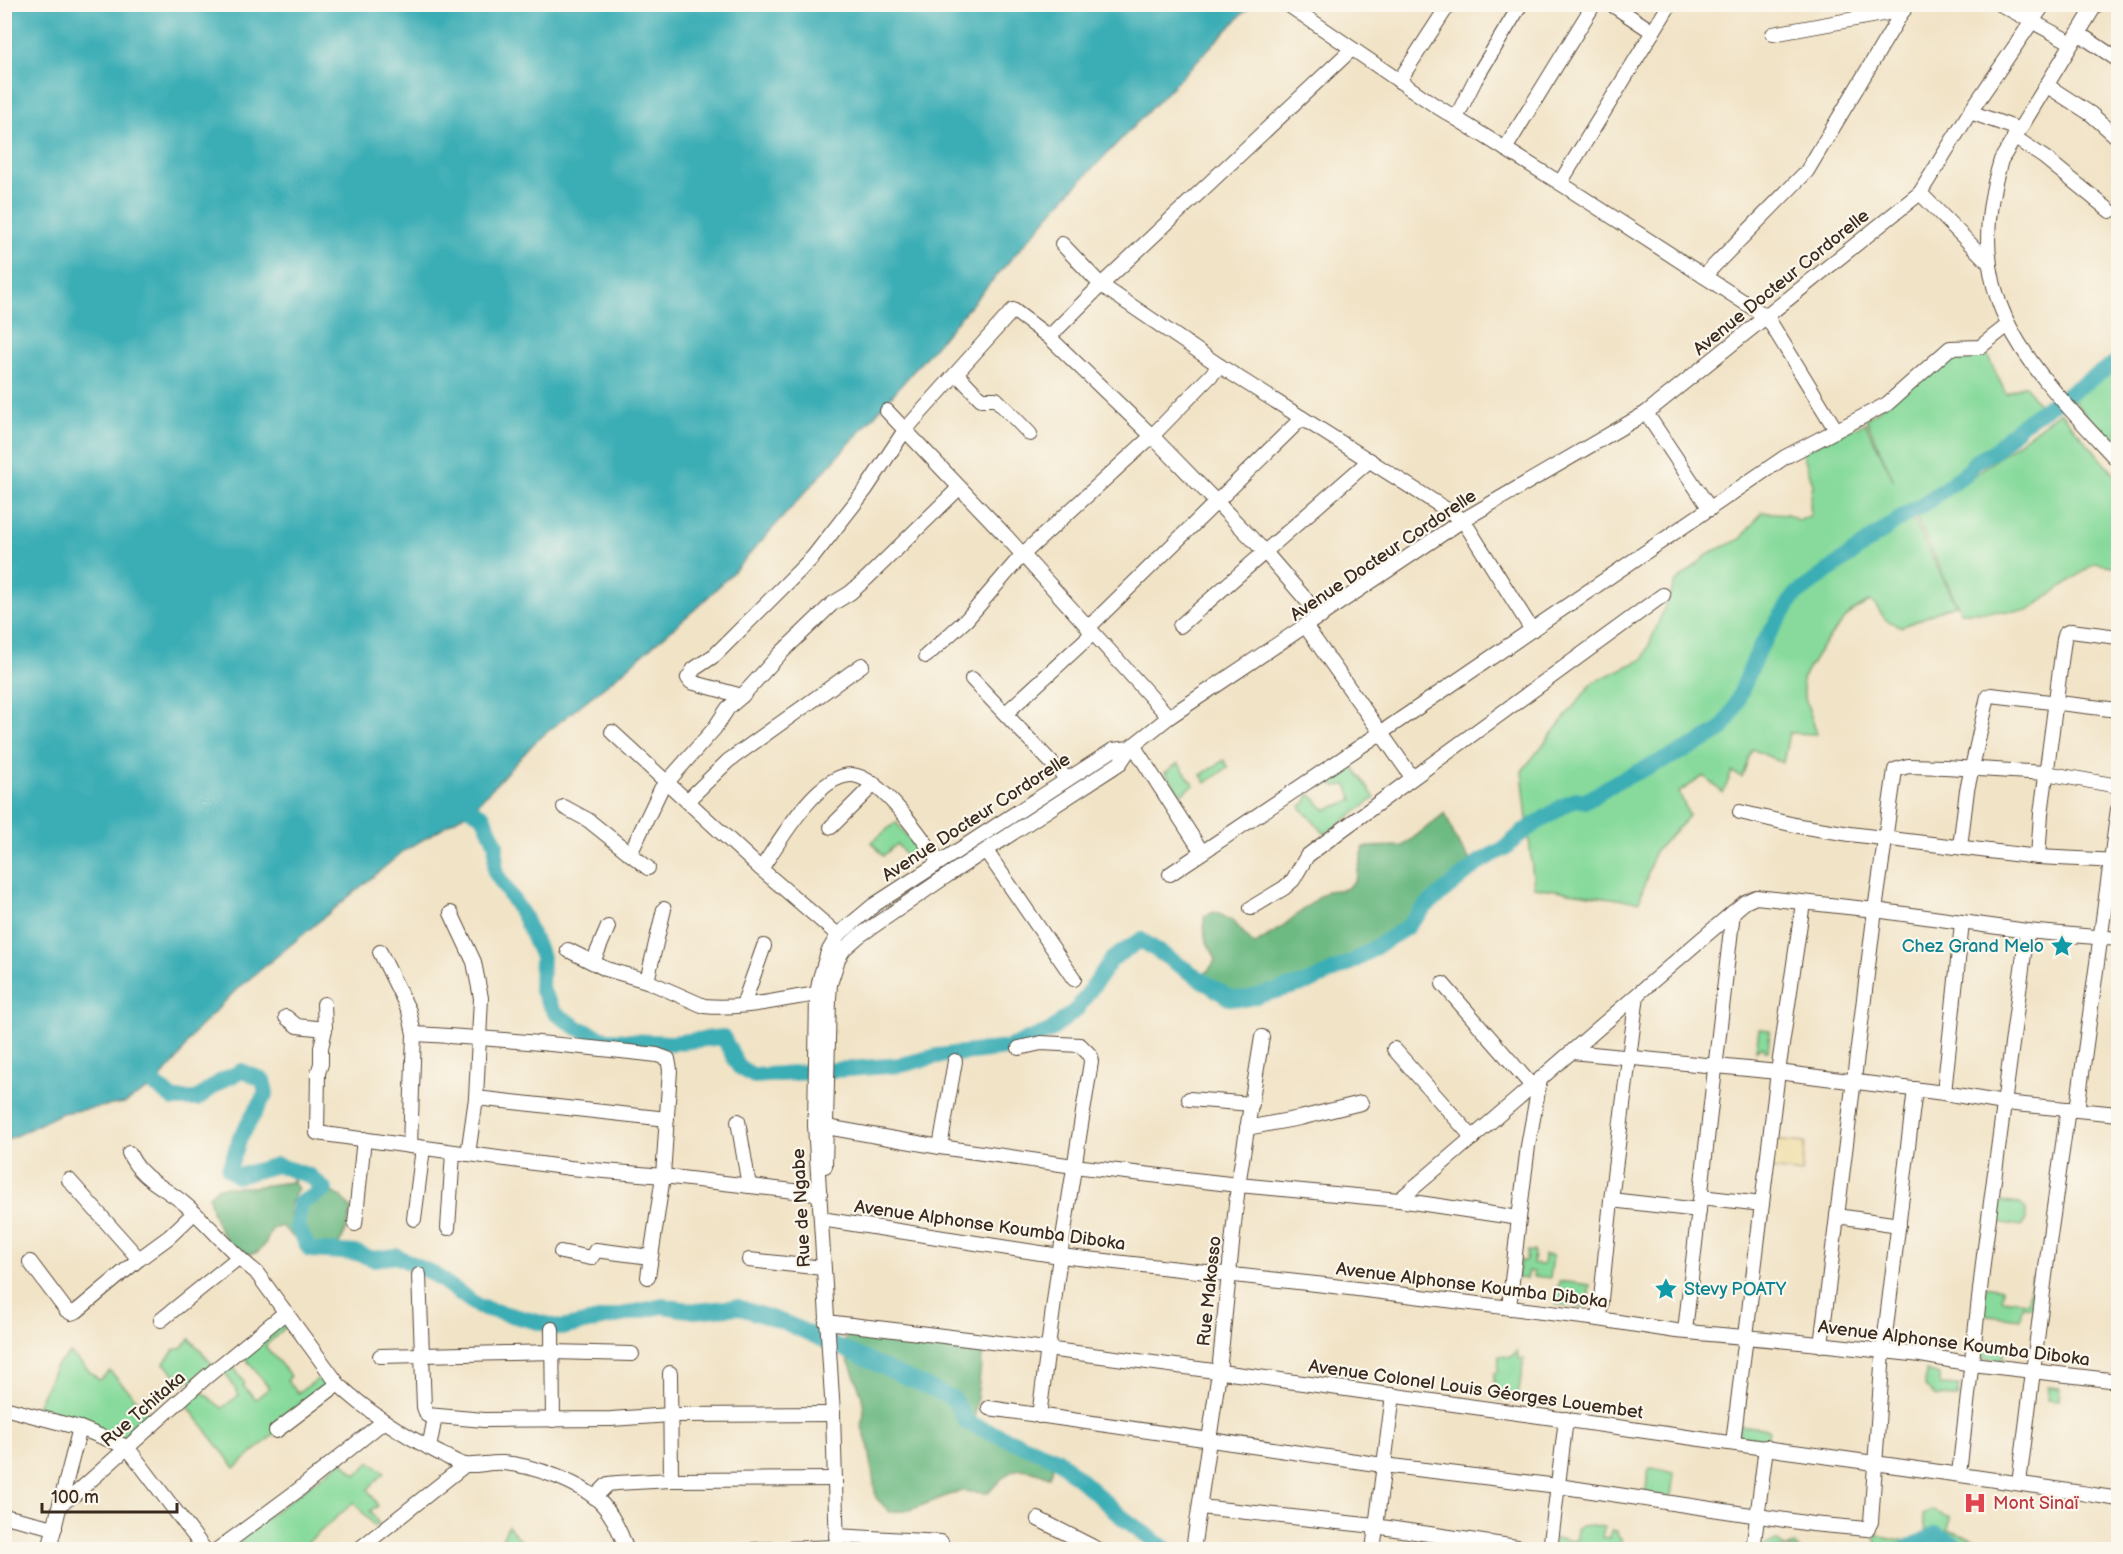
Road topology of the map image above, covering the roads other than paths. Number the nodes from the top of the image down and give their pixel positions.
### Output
1 (1287, 4) edge
2 (1449, 4) edge
3 (1521, 4) edge
4 (1594, 4) edge
5 (1611, 4) edge
6 (1670, 4) edge
7 (2000, 4) edge
8 (2044, 4) edge
9 (2096, 4) edge
10 (1906, 7) edge
11 (2033, 22) junction
12 (1653, 32) junction
13 (1773, 34) dead end
14 (2075, 38) junction
15 (1352, 49) junction
16 (2118, 60) edge
17 (1399, 81) junction
18 (2046, 85) junction
19 (1970, 112) junction
20 (1456, 118) junction
21 (2016, 133) junction
22 (2118, 138) edge
23 (1505, 149) junction
24 (1560, 183) junction
25 (1920, 192) junction
26 (2110, 211) dead end
27 (1062, 244) dead end
28 (1989, 263) junction
29 (1704, 276) junction
30 (1101, 285) junction
31 (1767, 317) junction
32 (2007, 324) junction
33 (1049, 337) junction
34 (1220, 366) junction
35 (957, 374) junction
36 (887, 411) dead end
37 (1646, 413) junction
38 (1302, 418) junction
39 (905, 430) junction
40 (1836, 430) junction
41 (1030, 434) dead end
42 (1152, 436) junction
43 (1370, 460) junction
44 (2118, 461) edge
45 (959, 488) junction
46 (1216, 501) junction
47 (1710, 509) junction
48 (1463, 520) junction
49 (1264, 551) junction
50 (1022, 555) junction
51 (1663, 595) dead end
52 (1321, 617) junction
53 (1180, 626) dead end
54 (1306, 627) junction
55 (1532, 630) junction
56 (1091, 631) junction
57 (2118, 637) edge
58 (926, 656) dead end
59 (862, 665) dead end
60 (972, 679) dead end
61 (742, 696) junction
62 (2057, 702) junction
63 (2118, 710) edge
64 (1006, 713) junction
65 (1170, 717) junction
66 (612, 732) dead end
67 (1382, 732) junction
68 (1132, 746) junction
69 (1971, 768) junction
70 (2046, 773) junction
71 (1412, 777) junction
72 (1067, 779) junction
73 (667, 783) junction
74 (874, 784) junction
75 (2118, 786) edge
76 (687, 801) junction
77 (564, 807) dead end
78 (2118, 809) edge
79 (1740, 812) dead end
80 (831, 827) dead end
81 (1887, 838) junction
82 (1960, 847) junction
83 (986, 851) junction
84 (1202, 852) junction
85 (630, 854) junction
86 (2038, 857) junction
87 (2115, 861) edge
88 (939, 862) junction
89 (648, 868) dead end
90 (761, 869) junction
91 (1170, 874) dead end
92 (1803, 903) junction
93 (1251, 908) dead end
94 (664, 909) dead end
95 (1875, 910) junction
96 (1733, 912) junction
97 (451, 913) dead end
98 (1962, 923) junction
99 (608, 927) dead end
100 (2027, 931) junction
101 (838, 935) junction
102 (2100, 937) junction
103 (2118, 939) edge
104 (764, 946) dead end
105 (568, 950) dead end
106 (380, 952) dead end
107 (592, 962) junction
108 (1074, 979) dead end
109 (647, 981) junction
110 (1443, 984) dead end
111 (817, 993) junction
112 (1637, 995) junction
113 (324, 1004) dead end
114 (743, 1005) junction
115 (286, 1017) dead end
116 (326, 1029) junction
117 (414, 1034) junction
118 (479, 1037) junction
119 (1262, 1038) dead end
120 (1019, 1048) dead end
121 (1395, 1049) dead end
122 (1572, 1052) junction
123 (1630, 1057) junction
124 (821, 1060) junction
125 (955, 1061) dead end
126 (1716, 1065) junction
127 (1779, 1072) junction
128 (1854, 1082) junction
129 (1536, 1083) junction
130 (1915, 1089) junction
131 (1944, 1093) junction
132 (476, 1098) junction
133 (1189, 1099) dead end
134 (1361, 1103) dead end
135 (2004, 1103) junction
136 (1252, 1104) junction
137 (2073, 1109) junction
138 (2118, 1114) edge
139 (667, 1119) junction
140 (738, 1121) dead end
141 (820, 1126) junction
142 (1247, 1128) junction
143 (1473, 1138) junction
144 (364, 1139) junction
145 (417, 1147) junction
146 (940, 1147) junction
147 (129, 1153) dead end
148 (453, 1153) junction
149 (468, 1154) junction
150 (1074, 1166) junction
151 (663, 1176) junction
152 (69, 1180) dead end
153 (1238, 1185) junction
154 (749, 1186) junction
155 (820, 1190) junction
156 (1399, 1200) junction
157 (1611, 1200) junction
158 (1700, 1203) junction
159 (1762, 1204) junction
160 (194, 1213) junction
161 (1837, 1215) junction
162 (1519, 1218) junction
163 (414, 1219) dead end
164 (821, 1219) junction
165 (355, 1224) dead end
166 (1899, 1225) junction
167 (448, 1228) dead end
168 (561, 1252) dead end
169 (1060, 1256) junction
170 (650, 1257) junction
171 (238, 1258) junction
172 (139, 1259) junction
173 (749, 1260) dead end
174 (30, 1262) dead end
175 (823, 1268) junction
176 (1229, 1274) junction
177 (419, 1275) dead end
178 (648, 1277) dead end
179 (1509, 1308) junction
180 (286, 1312) junction
181 (1599, 1319) junction
182 (161, 1320) dead end
183 (827, 1327) junction
184 (552, 1329) dead end
185 (1685, 1331) junction
186 (1747, 1338) junction
187 (1821, 1345) junction
188 (1048, 1350) junction
189 (553, 1352) junction
190 (1883, 1352) junction
191 (632, 1354) dead end
192 (422, 1355) junction
193 (380, 1356) dead end
194 (1972, 1364) junction
195 (2033, 1371) junction
196 (1219, 1372) junction
197 (670, 1373) dead end
198 (2118, 1381) edge
199 (338, 1384) junction
200 (1393, 1395) junction
201 (4, 1408) edge
202 (989, 1408) dead end
203 (833, 1414) junction
204 (670, 1415) junction
205 (1039, 1416) junction
206 (435, 1417) junction
207 (1566, 1419) junction
208 (553, 1420) junction
209 (383, 1422) junction
210 (80, 1428) junction
211 (276, 1431) dead end
212 (1209, 1439) junction
213 (1734, 1443) junction
214 (127, 1447) junction
215 (1766, 1447) junction
216 (429, 1448) junction
217 (1874, 1464) junction
218 (465, 1465) junction
219 (1383, 1465) junction
220 (1959, 1474) junction
221 (835, 1479) junction
222 (671, 1480) junction
223 (2019, 1483) junction
224 (1558, 1485) junction
225 (595, 1497) junction
226 (2118, 1499) edge
227 (60, 1504) junction
228 (1200, 1506) junction
229 (1757, 1514) junction
230 (4, 1516) edge
231 (1038, 1519) dead end
232 (1375, 1526) junction
233 (55, 1528) junction
234 (942, 1542) dead end
235 (837, 1544) edge
236 (49, 1550) edge
237 (205, 1550) edge
238 (217, 1550) edge
239 (358, 1550) edge
240 (627, 1550) edge
241 (753, 1550) edge
242 (1099, 1550) edge
243 (1193, 1550) edge
244 (1373, 1550) edge
245 (1537, 1550) edge
246 (1550, 1550) edge
247 (1753, 1550) edge

1 - 15 street
2 - 17 street
3 - 20 street
4 - 23 street
5 - 12 street
6 - 12 street
7 - 11 street
8 - 11 street, Avenue Docteur Cordorelle
9 - 14 street
10 - 13 street
10 - 29 street
11 - 14 street
11 - 19 street, Avenue Docteur Cordorelle
12 - 24 street
14 - 16 street
14 - 18 street
15 - 17 street
15 - 30 street
17 - 20 street
18 - 21 street
18 - 22 street
19 - 21 street
19 - 25 street, Avenue Docteur Cordorelle
20 - 23 street
21 - 26 street
21 - 28 street
23 - 24 street
24 - 29 street
25 - 28 street
25 - 31 street, Avenue Docteur Cordorelle
27 - 30 street
28 - 32 street
29 - 31 street
30 - 33 street
30 - 34 street
31 - 37 street, Avenue Docteur Cordorelle
31 - 40 street
32 - 40 street
32 - 44 street
33 - 35 street
33 - 42 street
34 - 38 street
34 - 42 street
35 - 39 street
35 - 41 street
36 - 39 street
37 - 47 street
37 - 48 street, Avenue Docteur Cordorelle
38 - 43 street
38 - 46 street
39 - 45 street
39 - 61 street
40 - 47 street
42 - 46 street
42 - 50 street
43 - 48 street
43 - 49 street
45 - 50 street
45 - 61 street
46 - 49 street
46 - 56 street
47 - 55 street
48 - 52 street, Avenue Docteur Cordorelle
48 - 55 street
49 - 52 street
49 - 53 street
50 - 56 street
50 - 58 street
51 - 71 street
52 - 54 street, Avenue Docteur Cordorelle
54 - 65 street, Avenue Docteur Cordorelle
54 - 67 street
55 - 67 street
56 - 64 street
56 - 65 street
57 - 62 street
59 - 76 street
60 - 64 street
61 - 73 street
62 - 63 street
62 - 69 street
62 - 70 street
64 - 72 street
65 - 68 street, Avenue Docteur Cordorelle
66 - 73 street
67 - 71 street
67 - 84 street
68 - 72 street, Avenue Docteur Cordorelle
68 - 83 street
68 - 84 street
69 - 70 street
69 - 81 street
69 - 82 street
70 - 75 street
70 - 86 street
71 - 93 street
72 - 88 street, Avenue Docteur Cordorelle
73 - 76 street
73 - 85 street
74 - 80 street
74 - 88 street
74 - 90 street
76 - 90 street
77 - 85 street
78 - 87 street
79 - 81 street
81 - 82 street
81 - 95 street
82 - 86 street
83 - 108 street
83 - 124 street
84 - 91 street
85 - 89 street
86 - 87 street
87 - 102 street
88 - 101 street, Avenue Docteur Cordorelle
90 - 101 street
92 - 95 street
92 - 96 street
92 - 127 street
94 - 109 street
95 - 98 street
95 - 128 street
96 - 112 street
96 - 126 street
97 - 118 street
98 - 100 street
98 - 131 street
99 - 107 street
100 - 102 street
100 - 135 street
101 - 111 street, Avenue Docteur Cordorelle
102 - 103 street
102 - 137 street
104 - 114 street
105 - 107 street
106 - 117 street
107 - 109 street
109 - 114 street
110 - 129 street
111 - 114 street
111 - 124 street, Avenue Docteur Cordorelle
112 - 122 street
112 - 123 street
113 - 116 street
115 - 116 street
116 - 144 street
117 - 118 street
117 - 145 street
118 - 132 street
118 - 139 street
119 - 136 street, Rue Makosso
120 - 150 street
121 - 143 street
122 - 123 street
122 - 129 street
123 - 126 street
123 - 157 street
124 - 141 street, Rue de Ngabe
125 - 146 street
126 - 127 street
126 - 158 street
127 - 128 street
127 - 159 street
128 - 130 street
128 - 161 street
129 - 143 street
129 - 162 street
130 - 131 street
130 - 166 street
131 - 135 street
132 - 139 street
132 - 149 street
133 - 136 street
134 - 142 street
135 - 137 street
135 - 194 street
136 - 142 street, Rue Makosso
137 - 138 street
137 - 195 street
139 - 151 street
140 - 154 street
141 - 146 street
141 - 155 street, Rue de Ngabe
142 - 153 street, Rue Makosso
143 - 156 street
144 - 145 street
144 - 165 street
145 - 148 street
145 - 163 street
146 - 150 street
147 - 160 street
148 - 149 street
148 - 167 street
149 - 151 street
150 - 153 street
150 - 169 street
151 - 154 street
151 - 170 street
152 - 172 street
153 - 156 street
153 - 176 street, Rue Makosso
154 - 155 street
155 - 164 street, Rue de Ngabe
156 - 162 street
157 - 158 street
157 - 181 street
158 - 159 street
158 - 185 street
159 - 186 street
160 - 171 street
160 - 172 street
161 - 166 street
161 - 187 street
162 - 179 street
164 - 169 street, Avenue Alphonse Koumba Diboka
164 - 175 street, Rue de Ngabe
166 - 190 street
168 - 170 street
169 - 176 street, Avenue Alphonse Koumba Diboka
169 - 188 street
170 - 178 street
171 - 180 street
171 - 182 street
172 - 174 street
173 - 175 street
175 - 183 street, Rue de Ngabe
176 - 179 street, Avenue Alphonse Koumba Diboka
176 - 196 street, Rue Makosso
177 - 192 street
179 - 181 street, Avenue Alphonse Koumba Diboka
180 - 199 street
180 - 214 street, Rue Tchitaka
181 - 185 street, Avenue Alphonse Koumba Diboka
183 - 188 street, Avenue Colonel Louis Géorges Louembet
183 - 203 street, Rue de Ngabe
184 - 189 street
185 - 186 street, Avenue Alphonse Koumba Diboka
186 - 187 street, Avenue Alphonse Koumba Diboka
186 - 213 street
187 - 190 street, Avenue Alphonse Koumba Diboka
188 - 196 street, Avenue Colonel Louis Géorges Louembet
188 - 205 street
189 - 191 street
189 - 192 street
189 - 208 street
190 - 194 street, Avenue Alphonse Koumba Diboka
190 - 217 street
192 - 193 street
192 - 206 street
194 - 195 street, Avenue Alphonse Koumba Diboka
194 - 220 street
195 - 198 street, Avenue Alphonse Koumba Diboka
195 - 223 street
196 - 200 street, Avenue Colonel Louis Géorges Louembet
196 - 212 street, Rue Makosso
197 - 204 street
199 - 209 street
199 - 211 street
200 - 207 street, Avenue Colonel Louis Géorges Louembet
200 - 219 street
201 - 210 street
202 - 205 street
203 - 204 street
203 - 221 street
204 - 208 street
204 - 222 street
205 - 212 street
206 - 208 street
206 - 216 street
207 - 213 street, Avenue Colonel Louis Géorges Louembet
207 - 224 street
209 - 216 street
209 - 238 street
210 - 214 street
210 - 227 street
212 - 219 street
212 - 228 street, Rue Makosso
213 - 215 street, Avenue Colonel Louis Géorges Louembet
214 - 227 street, Rue Tchitaka
214 - 237 street
215 - 217 street, Avenue Colonel Louis Géorges Louembet
215 - 229 street
216 - 218 street
217 - 220 street, Avenue Colonel Louis Géorges Louembet
217 - 229 street
218 - 225 street
218 - 239 street
219 - 224 street
219 - 232 street
220 - 223 street, Avenue Colonel Louis Géorges Louembet
221 - 222 street
221 - 235 street
222 - 225 street
223 - 226 street, Avenue Colonel Louis Géorges Louembet
224 - 229 street
224 - 246 street
225 - 240 street
227 - 233 street
228 - 232 street
228 - 243 street, Rue Makosso
229 - 247 street
230 - 233 street
231 - 242 street
232 - 244 street
232 - 245 street
233 - 236 street
234 - 235 street
235 - 241 street

